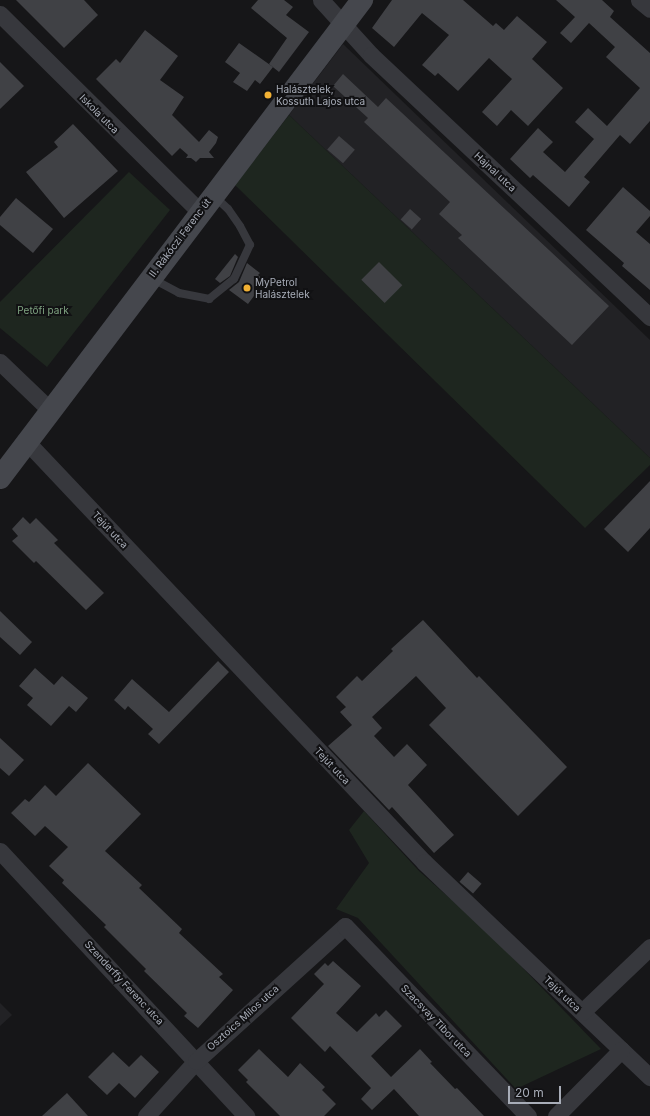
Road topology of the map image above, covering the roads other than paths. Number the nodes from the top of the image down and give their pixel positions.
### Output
1 (321, 0) edge
2 (362, 0) edge
3 (640, 0) edge
4 (650, 9) edge
5 (0, 14) edge
6 (343, 23) junction
7 (213, 195) junction
8 (200, 212) junction
9 (151, 278) junction
10 (650, 317) edge
11 (0, 362) edge
12 (51, 410) junction
13 (27, 442) junction
14 (0, 478) edge
15 (0, 851) edge
16 (345, 926) joint
17 (650, 947) edge
18 (582, 1012) junction
19 (621, 1050) junction
20 (196, 1060) junction
21 (650, 1078) edge
22 (146, 1116) edge
23 (246, 1116) edge
24 (528, 1116) edge
25 (556, 1116) edge

1 - 6 street, Hajnal utca
2 - 6 main road, II. Rákóczi Ferenc út
3 - 4 street
5 - 8 street, Iskola utca
6 - 7 main road, II. Rákóczi Ferenc út
6 - 10 street, Hajnal utca
7 - 8 main road, II. Rákóczi Ferenc út
7 - 9 lane
8 - 9 main road, II. Rákóczi Ferenc út
9 - 12 main road, II. Rákóczi Ferenc út
11 - 12 street
12 - 13 main road, II. Rákóczi Ferenc út
13 - 14 main road, II. Rákóczi Ferenc út
13 - 18 street, Tejút utca
15 - 20 street, Szenderffy Ferenc utca
16 - 20 street, Osztoics Milos utca
16 - 24 street, Szacsvay Tibor utca
17 - 18 street
18 - 19 street, Tejút utca
19 - 21 street, Tejút utca
19 - 25 street
20 - 22 street, Osztoics Milos utca
20 - 23 street, Szenderffy Ferenc utca

